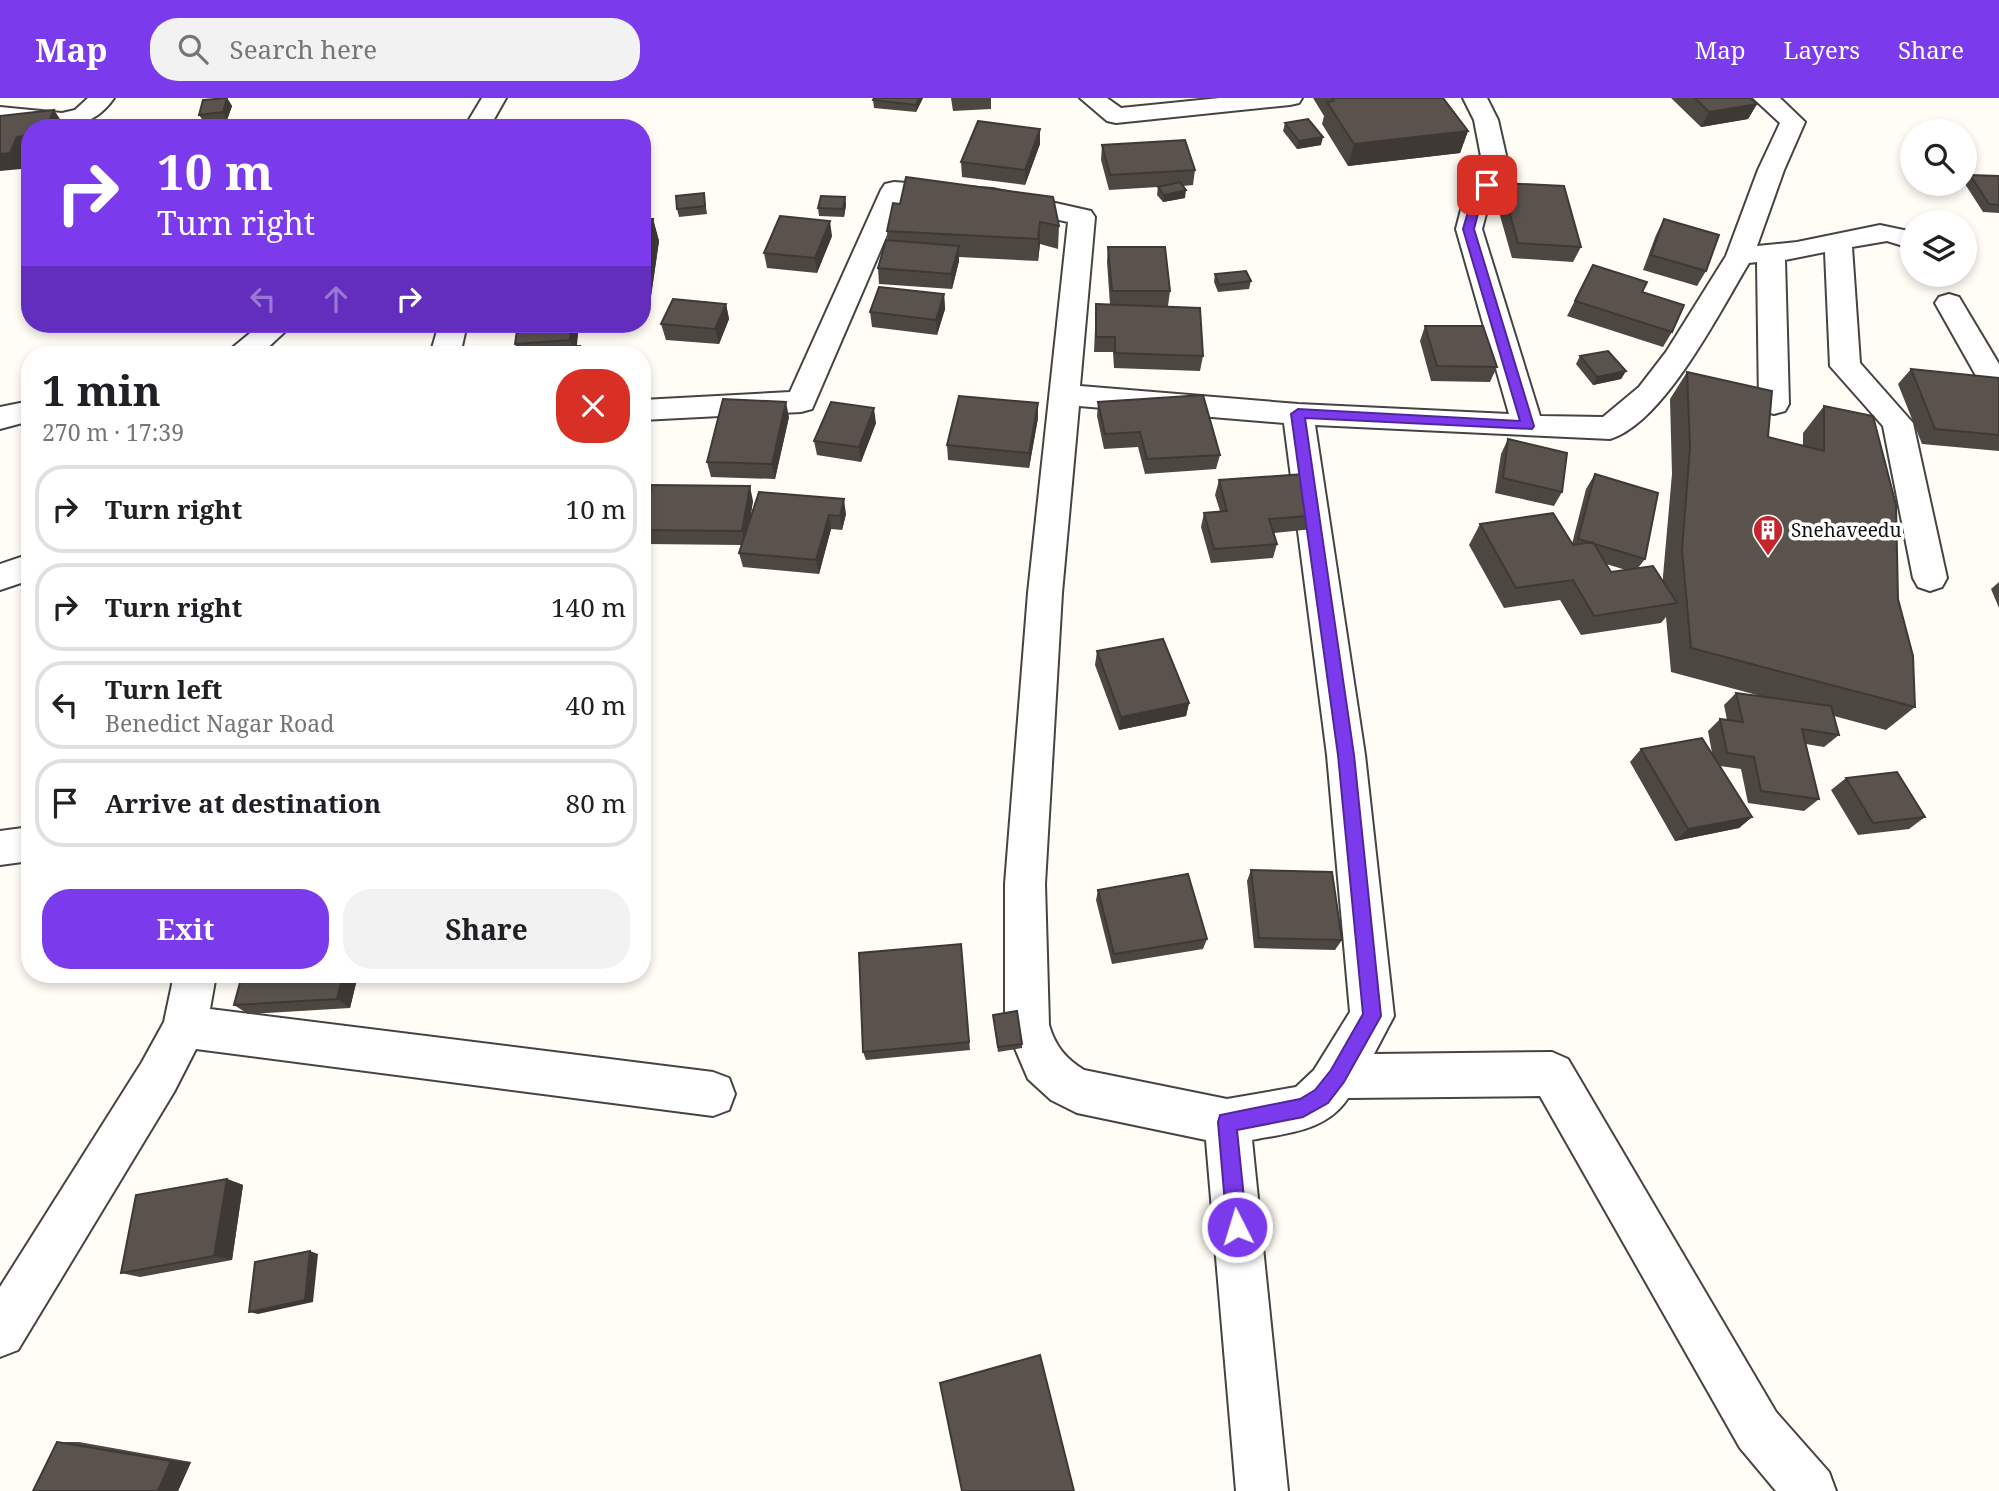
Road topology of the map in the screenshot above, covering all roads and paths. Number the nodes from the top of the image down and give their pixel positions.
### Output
1 (102, 98) edge
2 (495, 98) edge
3 (1092, 98) edge
4 (1290, 98) edge
5 (1475, 98) edge
6 (1765, 98) edge
7 (0, 114) edge
8 (52, 119) edge
9 (67, 119) edge
10 (482, 119) edge
11 (1900, 237) edge
12 (1838, 240) junction
13 (1771, 253) junction
14 (1740, 256) junction
15 (1942, 287) edge
16 (1950, 303) junction
17 (268, 333) edge
18 (1999, 337) edge
19 (253, 346) edge
20 (1999, 390) edge
21 (1064, 395) junction
22 (1774, 404) edge
23 (651, 410) edge
24 (21, 413) edge
25 (1298, 414) junction
26 (0, 418) edge
27 (1528, 426) junction
28 (21, 570) edge
29 (0, 577) edge
30 (1930, 578) dead end
31 (21, 845) edge
32 (0, 848) edge
33 (193, 983) edge
34 (185, 1027) junction
35 (1337, 1076) junction
36 (713, 1094) dead end
37 (1227, 1122) junction
38 (0, 1332) edge
39 (1262, 1491) edge
40 (1810, 1491) edge

1 - 9 street
2 - 10 street
3 - 4 street
5 - 27 street
6 - 14 street
7 - 8 street
11 - 12 street
12 - 13 street
12 - 30 street
13 - 14 street
13 - 22 street
14 - 27 street
15 - 16 street
16 - 18 street
16 - 20 street
17 - 19 street
21 - 23 street
21 - 25 street
21 - 37 street
24 - 26 street
25 - 27 street
25 - 35 street
28 - 29 street
31 - 32 street
33 - 34 street
34 - 36 street
34 - 38 street
35 - 37 street
35 - 40 street
37 - 39 street

